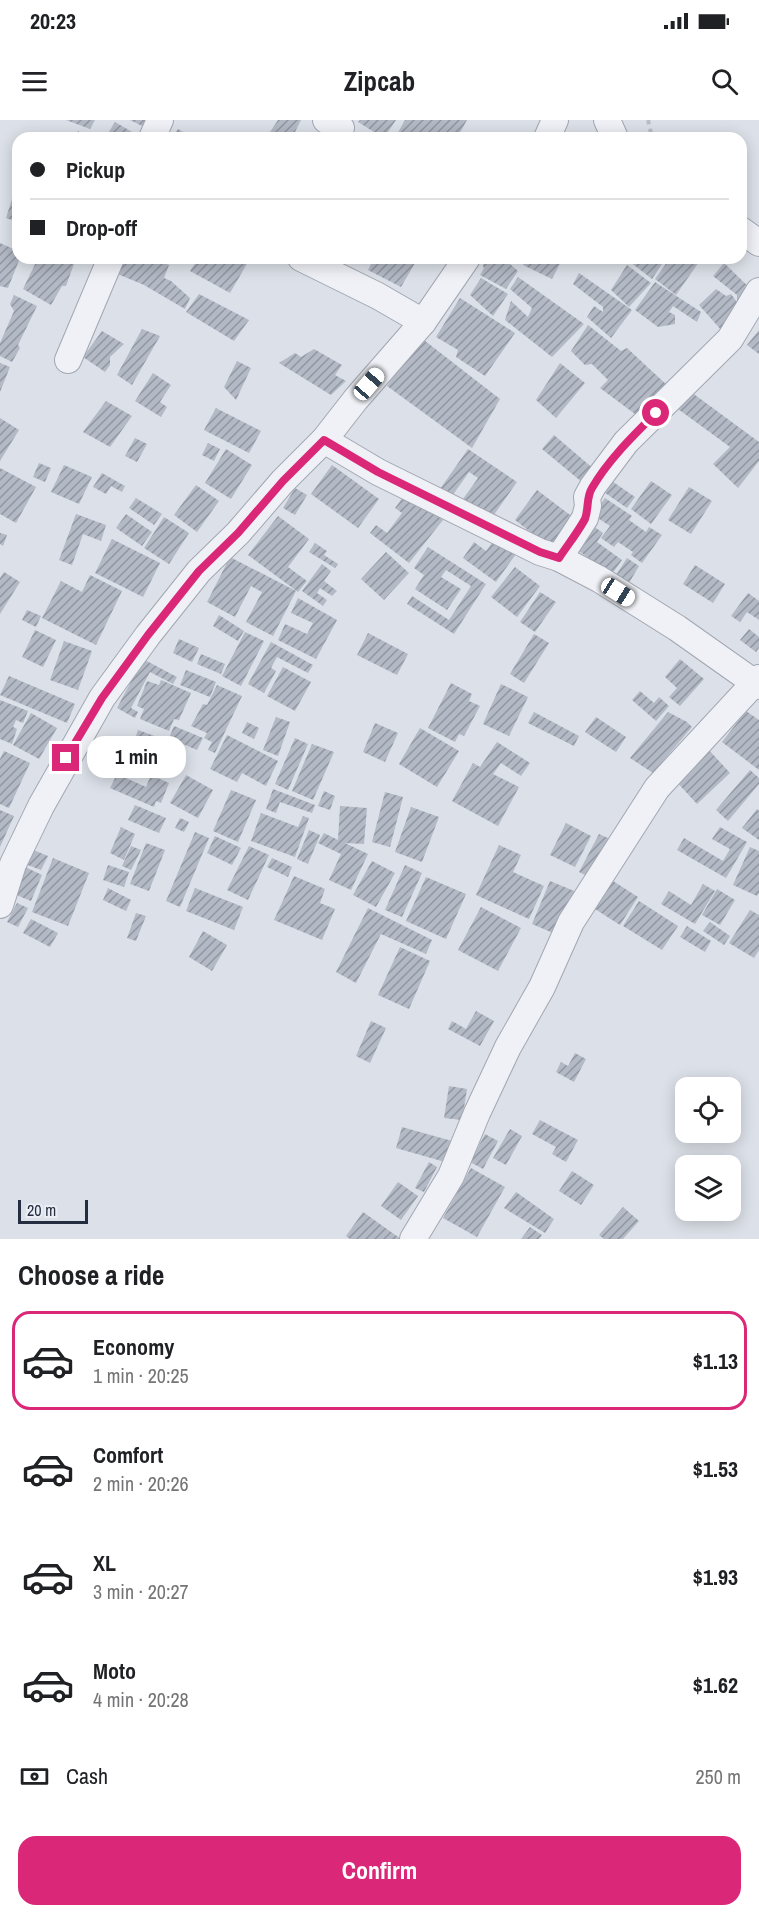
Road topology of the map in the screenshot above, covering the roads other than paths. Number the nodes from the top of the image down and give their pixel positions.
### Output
1 (108, 264) edge
2 (313, 264) edge
3 (463, 264) edge
4 (759, 291) edge
5 (423, 322) junction
6 (68, 360) dead end
7 (324, 440) junction
8 (559, 558) junction
9 (758, 683) edge
10 (0, 905) edge
11 (413, 1239) edge

1 - 6 street
2 - 5 street
3 - 5 street
4 - 8 street
5 - 7 street
7 - 8 street
7 - 10 street
8 - 9 street
9 - 11 street

